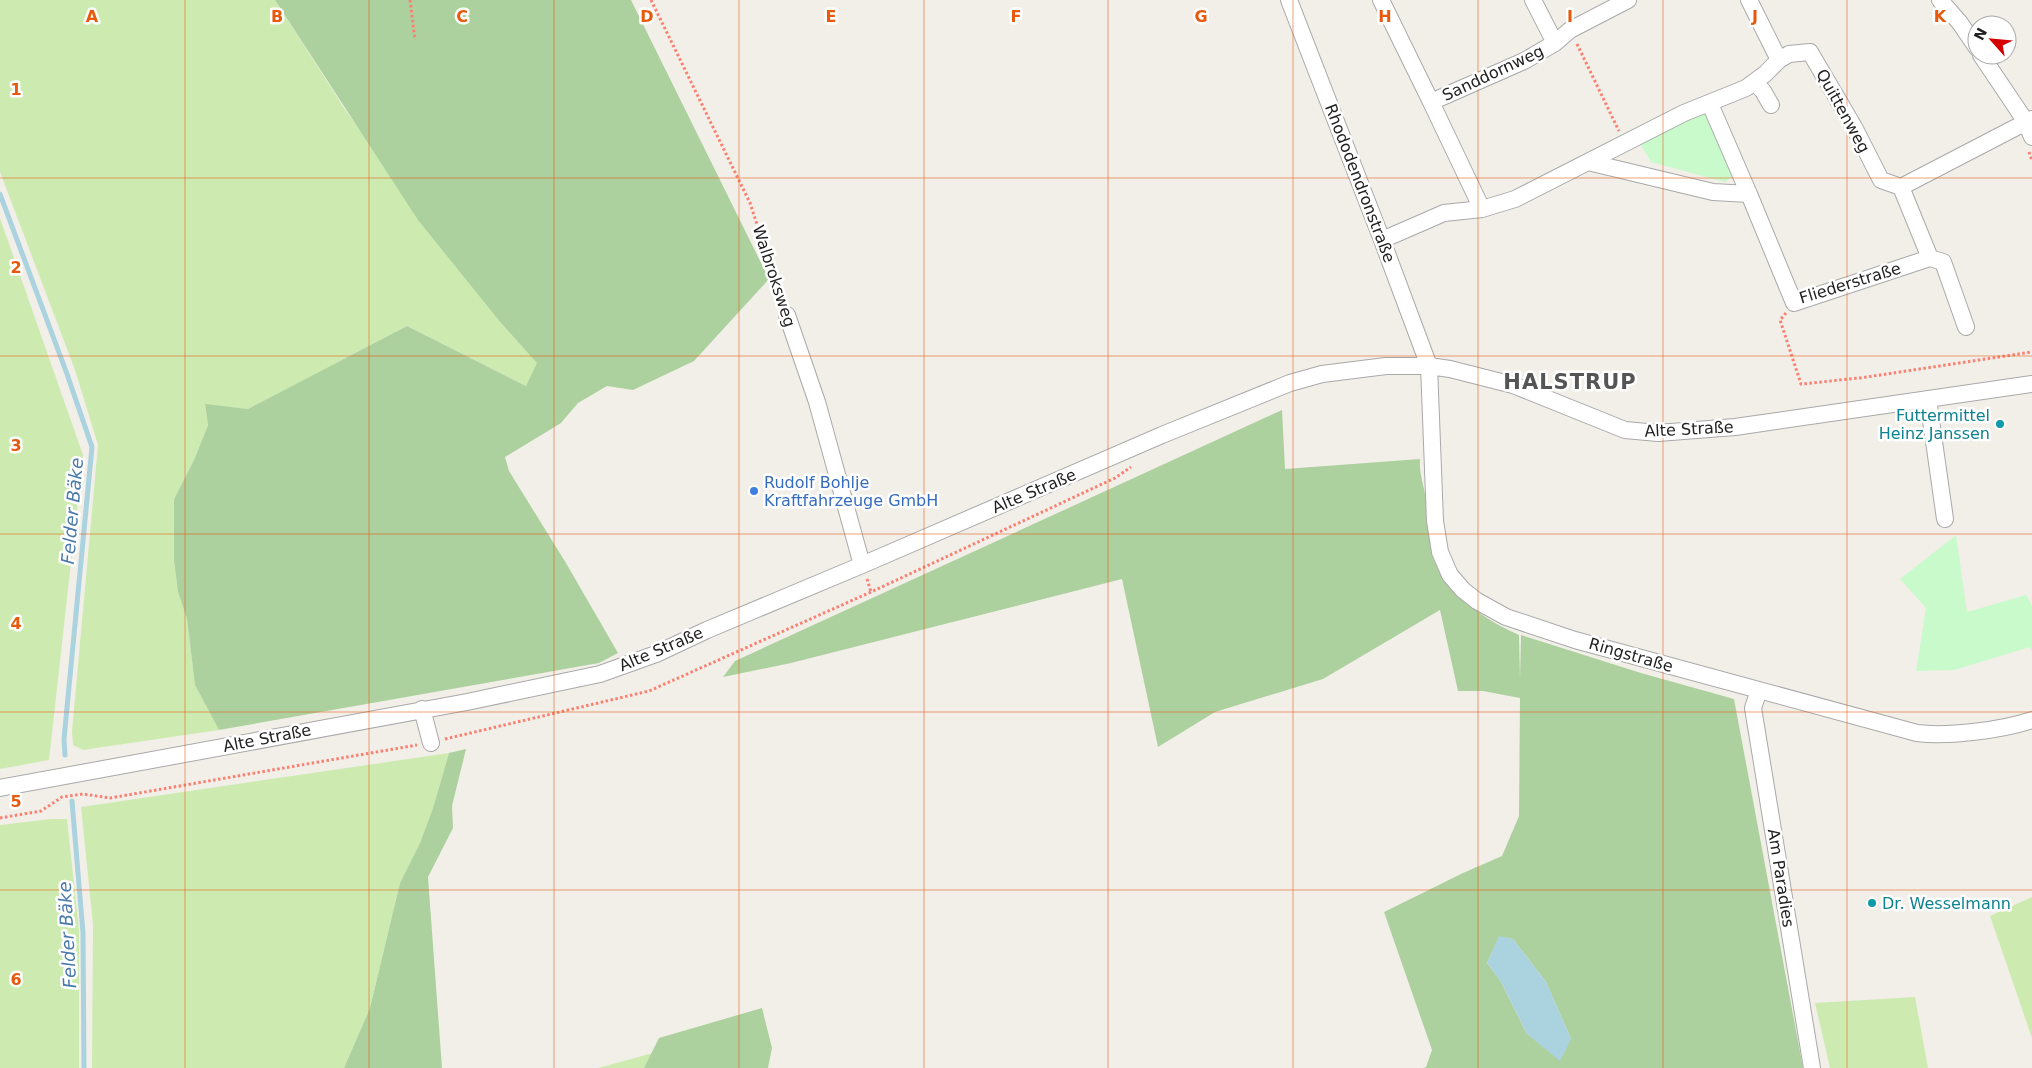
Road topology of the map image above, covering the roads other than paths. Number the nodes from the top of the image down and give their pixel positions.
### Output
1 (1289, 0) edge
2 (1381, 0) edge
3 (1533, 0) edge
4 (1628, 0) edge
5 (1749, 0) edge
6 (1940, 0) edge
7 (1967, 33) edge
8 (1555, 43) junction
9 (1779, 60) junction
10 (1989, 65) edge
11 (1754, 82) junction
12 (1431, 102) junction
13 (1710, 104) junction
14 (1771, 105) dead end
15 (2030, 126) edge
16 (1588, 162) junction
17 (1901, 187) junction
18 (1750, 194) junction
19 (1482, 209) junction
20 (1382, 240) junction
21 (1930, 258) junction
22 (787, 315) road end
23 (1966, 327) dead end
24 (1429, 366) junction
25 (2032, 384) edge
26 (1928, 399) junction
27 (1945, 519) dead end
28 (862, 565) junction
29 (1759, 690) junction
30 (422, 709) junction
31 (2032, 720) edge
32 (431, 743) dead end
33 (0, 788) edge
34 (1812, 1068) edge

1 - 20 street, Rhododendronstraße
2 - 12 street, Sanddornweg
3 - 8 street, Sanddornweg
4 - 8 street, Sanddornweg
5 - 9 street
6 - 7 street
8 - 12 street, Sanddornweg
9 - 11 street, Quittenweg
9 - 17 street, Quittenweg
10 - 15 street
11 - 13 street, Quittenweg
11 - 14 street
12 - 19 street, Sanddornweg
13 - 16 street, Quittenweg
13 - 18 street, Fliederstraße
15 - 17 street
16 - 18 street
16 - 19 street
17 - 21 street
18 - 21 street, Fliederstraße
19 - 20 street
20 - 24 street, Rhododendronstraße
21 - 23 street
22 - 28 street, Walbroksweg
24 - 26 street, Alte Straße
24 - 28 street, Alte Straße
24 - 29 street, Ringstraße
25 - 26 street, Alte Straße
26 - 27 street
28 - 30 street, Alte Straße
29 - 31 street, Ringstraße
29 - 34 street, Am Paradies
30 - 32 street
30 - 33 street, Alte Straße

